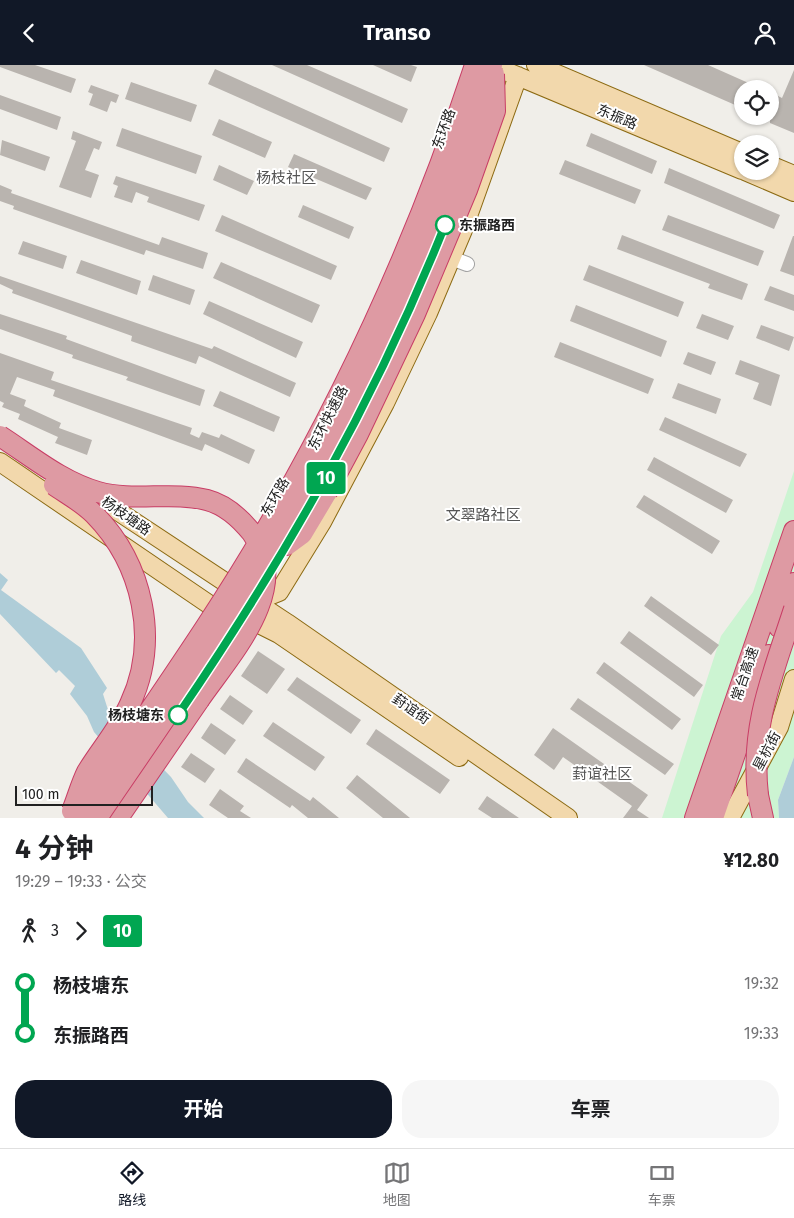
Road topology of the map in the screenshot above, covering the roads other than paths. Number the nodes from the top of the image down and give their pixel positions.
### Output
1 (466, 65) edge
2 (475, 65) edge
3 (536, 65) edge
4 (495, 66) edge
5 (518, 76) junction
6 (734, 150) edge
7 (734, 167) edge
8 (779, 169) edge
9 (485, 171) junction
10 (794, 175) edge
11 (765, 180) edge
12 (460, 188) junction
13 (794, 192) edge
14 (437, 246) junction
15 (459, 261) junction
16 (0, 427) edge
17 (0, 436) edge
18 (0, 449) edge
19 (0, 462) edge
20 (65, 506) junction
21 (794, 531) edge
22 (287, 545) junction
23 (160, 572) junction
24 (225, 583) junction
25 (794, 583) edge
26 (254, 602) junction
27 (210, 605) junction
28 (794, 609) edge
29 (245, 617) junction
30 (745, 675) junction
31 (794, 679) edge
32 (794, 715) edge
33 (68, 818) edge
34 (78, 818) edge
35 (97, 818) edge
36 (108, 818) edge
37 (118, 818) edge
38 (548, 818) edge
39 (568, 818) edge
40 (684, 818) edge
41 (695, 818) edge
42 (713, 818) edge
43 (730, 818) edge
44 (740, 818) edge
45 (763, 818) edge

1 - 24 main road, 东环路
2 - 34 highway, 东环快速路, bridge
3 - 6 main road, 东振路
4 - 5 main road, 东振路
4 - 12 main road
4 - 22 highway, bridge
4 - 35 highway, 东环快速路, bridge
5 - 7 main road, 东振路
5 - 9 main road
8 - 10 main road
9 - 12 main road
9 - 15 main road
11 - 13 main road, 东振路
12 - 14 main road
14 - 15 main road
14 - 22 main road
15 - 26 main road
16 - 24 main road, 杨枝塘路
17 - 37 highway, bridge
18 - 33 highway, bridge
19 - 20 main road, 杨枝塘路
20 - 23 main road, 杨枝塘路
20 - 23 main road, 杨枝塘路
21 - 30 highway, 常台高速
22 - 26 main road
23 - 27 main road, 杨枝塘路
24 - 26 main road, 杨枝塘路
24 - 27 main road, 东环路
25 - 42 highway, 常台高速
26 - 29 main road
26 - 39 main road, 葑谊街
27 - 29 main road, 杨枝塘路
27 - 33 main road, 东环路
28 - 45 highway, bridge
29 - 36 main road
29 - 38 main road, 葑谊街
30 - 40 highway
30 - 41 highway, 常台高速
31 - 43 main road, 星杭街
32 - 44 main road, 星杭街

